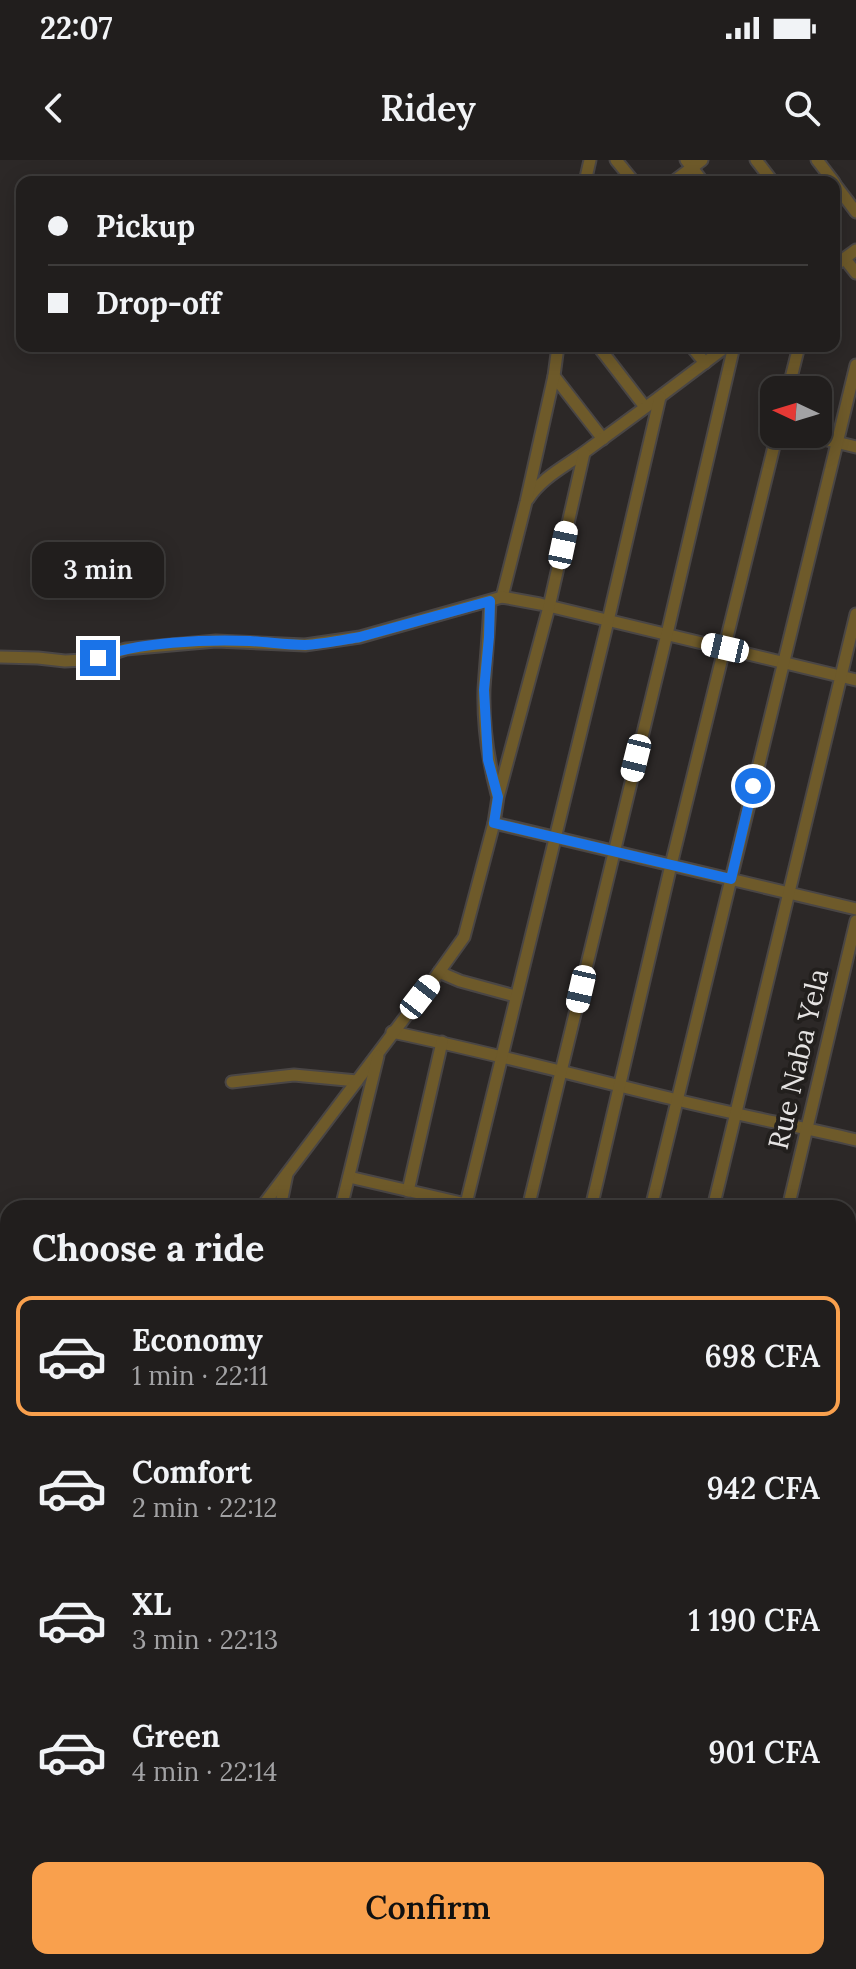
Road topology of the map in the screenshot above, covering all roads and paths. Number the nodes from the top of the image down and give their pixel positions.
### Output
1 (616, 160) edge
2 (756, 160) edge
3 (817, 160) edge
4 (629, 176) edge
5 (768, 176) edge
6 (829, 176) edge
7 (840, 190) edge
8 (856, 212) edge
9 (557, 352) edge
10 (603, 352) edge
11 (696, 352) edge
12 (719, 352) edge
13 (733, 352) edge
14 (798, 352) edge
15 (705, 363) junction
16 (856, 365) edge
17 (554, 376) junction
18 (792, 376) edge
19 (660, 397) junction
20 (645, 407) junction
21 (603, 439) junction
22 (832, 441) edge
23 (837, 442) junction
24 (856, 447) edge
25 (774, 448) edge
26 (584, 453) junction
27 (526, 502) junction
28 (496, 599) junction
29 (549, 607) junction
30 (856, 614) edge
31 (608, 621) junction
32 (667, 634) junction
33 (725, 648) junction
34 (0, 657) edge
35 (783, 662) junction
36 (841, 676) junction
37 (856, 680) edge
38 (498, 797) junction
39 (494, 823) junction
40 (555, 836) junction
41 (613, 851) junction
42 (671, 865) junction
43 (731, 879) junction
44 (789, 893) junction
45 (856, 909) edge
46 (856, 921) edge
47 (439, 972) junction
48 (515, 996) junction
49 (392, 1032) junction
50 (442, 1042) junction
51 (379, 1051) junction
52 (502, 1056) junction
53 (561, 1073) junction
54 (357, 1081) junction
55 (232, 1082) dead end
56 (620, 1086) junction
57 (677, 1100) junction
58 (735, 1114) junction
59 (806, 1128) junction
60 (856, 1140) edge
61 (288, 1169) junction
62 (349, 1177) junction
63 (408, 1191) junction
64 (267, 1200) edge
65 (282, 1200) edge
66 (343, 1200) edge
67 (442, 1200) edge
68 (466, 1200) edge
69 (530, 1200) edge
70 (593, 1200) edge
71 (653, 1200) edge
72 (715, 1200) edge
73 (790, 1200) edge

1 - 4 street
2 - 5 street
3 - 6 street
7 - 8 street
9 - 17 street
10 - 20 street
11 - 15 street
12 - 15 street
13 - 32 street
14 - 18 street
15 - 19 street
16 - 23 street
17 - 21 street
17 - 27 street
19 - 20 street
19 - 31 street
20 - 21 street
21 - 26 street
22 - 23 street
23 - 24 street
23 - 35 street
25 - 33 street
26 - 27 street
26 - 29 street
27 - 28 street
28 - 29 street
28 - 34 street
28 - 38 street
29 - 31 street
29 - 38 street
30 - 36 street
31 - 32 street
31 - 40 street
32 - 33 street
32 - 41 street
33 - 35 street
33 - 42 street
35 - 36 street
35 - 43 street
36 - 37 street
36 - 44 street
38 - 39 street
39 - 40 street
39 - 47 street
40 - 41 street
40 - 48 street
41 - 42 street
41 - 53 street
42 - 43 street
42 - 56 street
43 - 44 street
43 - 57 street
44 - 45 street
44 - 58 street
46 - 59 street, Rue Naba Yela
47 - 48 street
47 - 49 street
48 - 52 street
49 - 50 street
49 - 51 street
50 - 52 street
50 - 63 street
51 - 54 street
51 - 62 street
52 - 53 street
52 - 68 street
53 - 56 street
53 - 69 street
54 - 55 street
54 - 61 street
56 - 57 street
56 - 70 street
57 - 58 street
57 - 71 street
58 - 59 street
58 - 72 street
59 - 60 street
59 - 73 street, Rue Naba Yela
61 - 64 street
61 - 65 street
62 - 63 street
62 - 66 street
63 - 67 street

